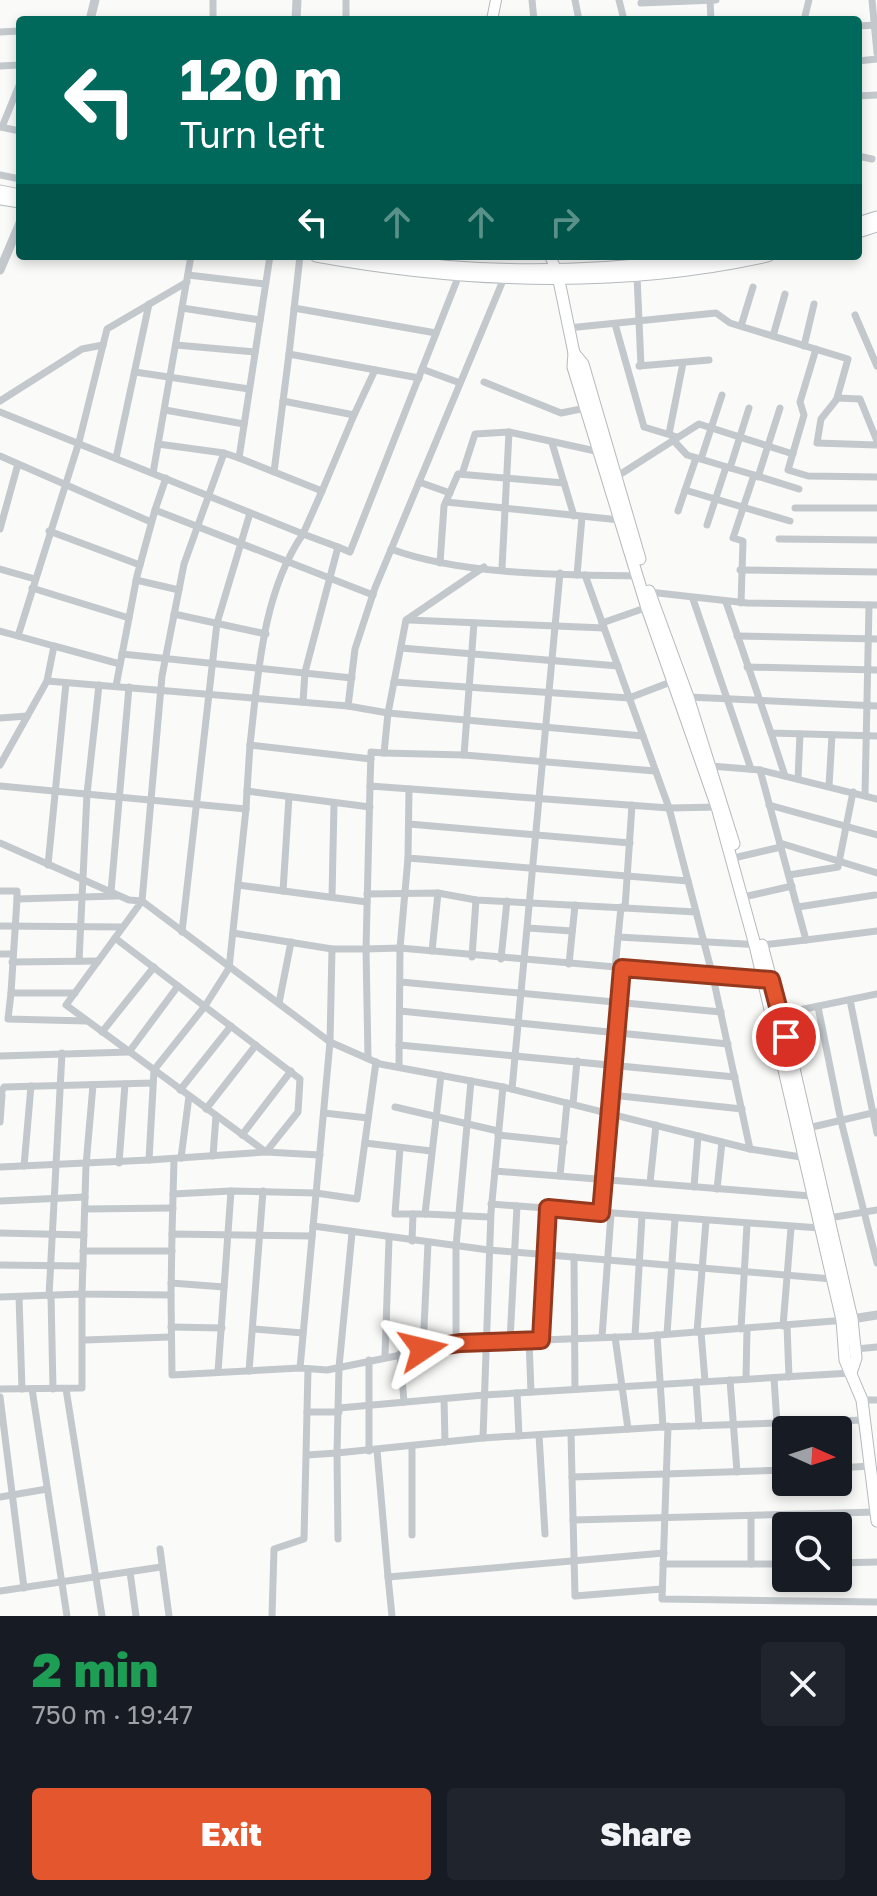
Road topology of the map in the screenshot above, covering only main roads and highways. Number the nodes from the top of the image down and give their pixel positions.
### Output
1 (346, 260) edge
2 (405, 260) edge
3 (742, 260) edge
4 (646, 261) edge
5 (555, 267) edge
6 (604, 453) junction
7 (650, 606) junction
8 (678, 680) junction
9 (721, 807) junction
10 (758, 945) junction
11 (766, 980) junction
12 (847, 1320) junction
13 (851, 1373) junction
14 (869, 1428) edge
15 (873, 1469) edge
16 (876, 1511) edge

1 - 5 main road
2 - 5 main road
3 - 5 main road
4 - 5 main road
5 - 6 main road
6 - 7 main road
6 - 7 main road
7 - 8 main road
8 - 9 main road
8 - 9 main road
9 - 10 main road
9 - 10 main road
10 - 11 main road
11 - 12 main road
11 - 12 main road
12 - 13 main road
12 - 13 main road
13 - 14 main road
14 - 15 main road
15 - 16 main road

